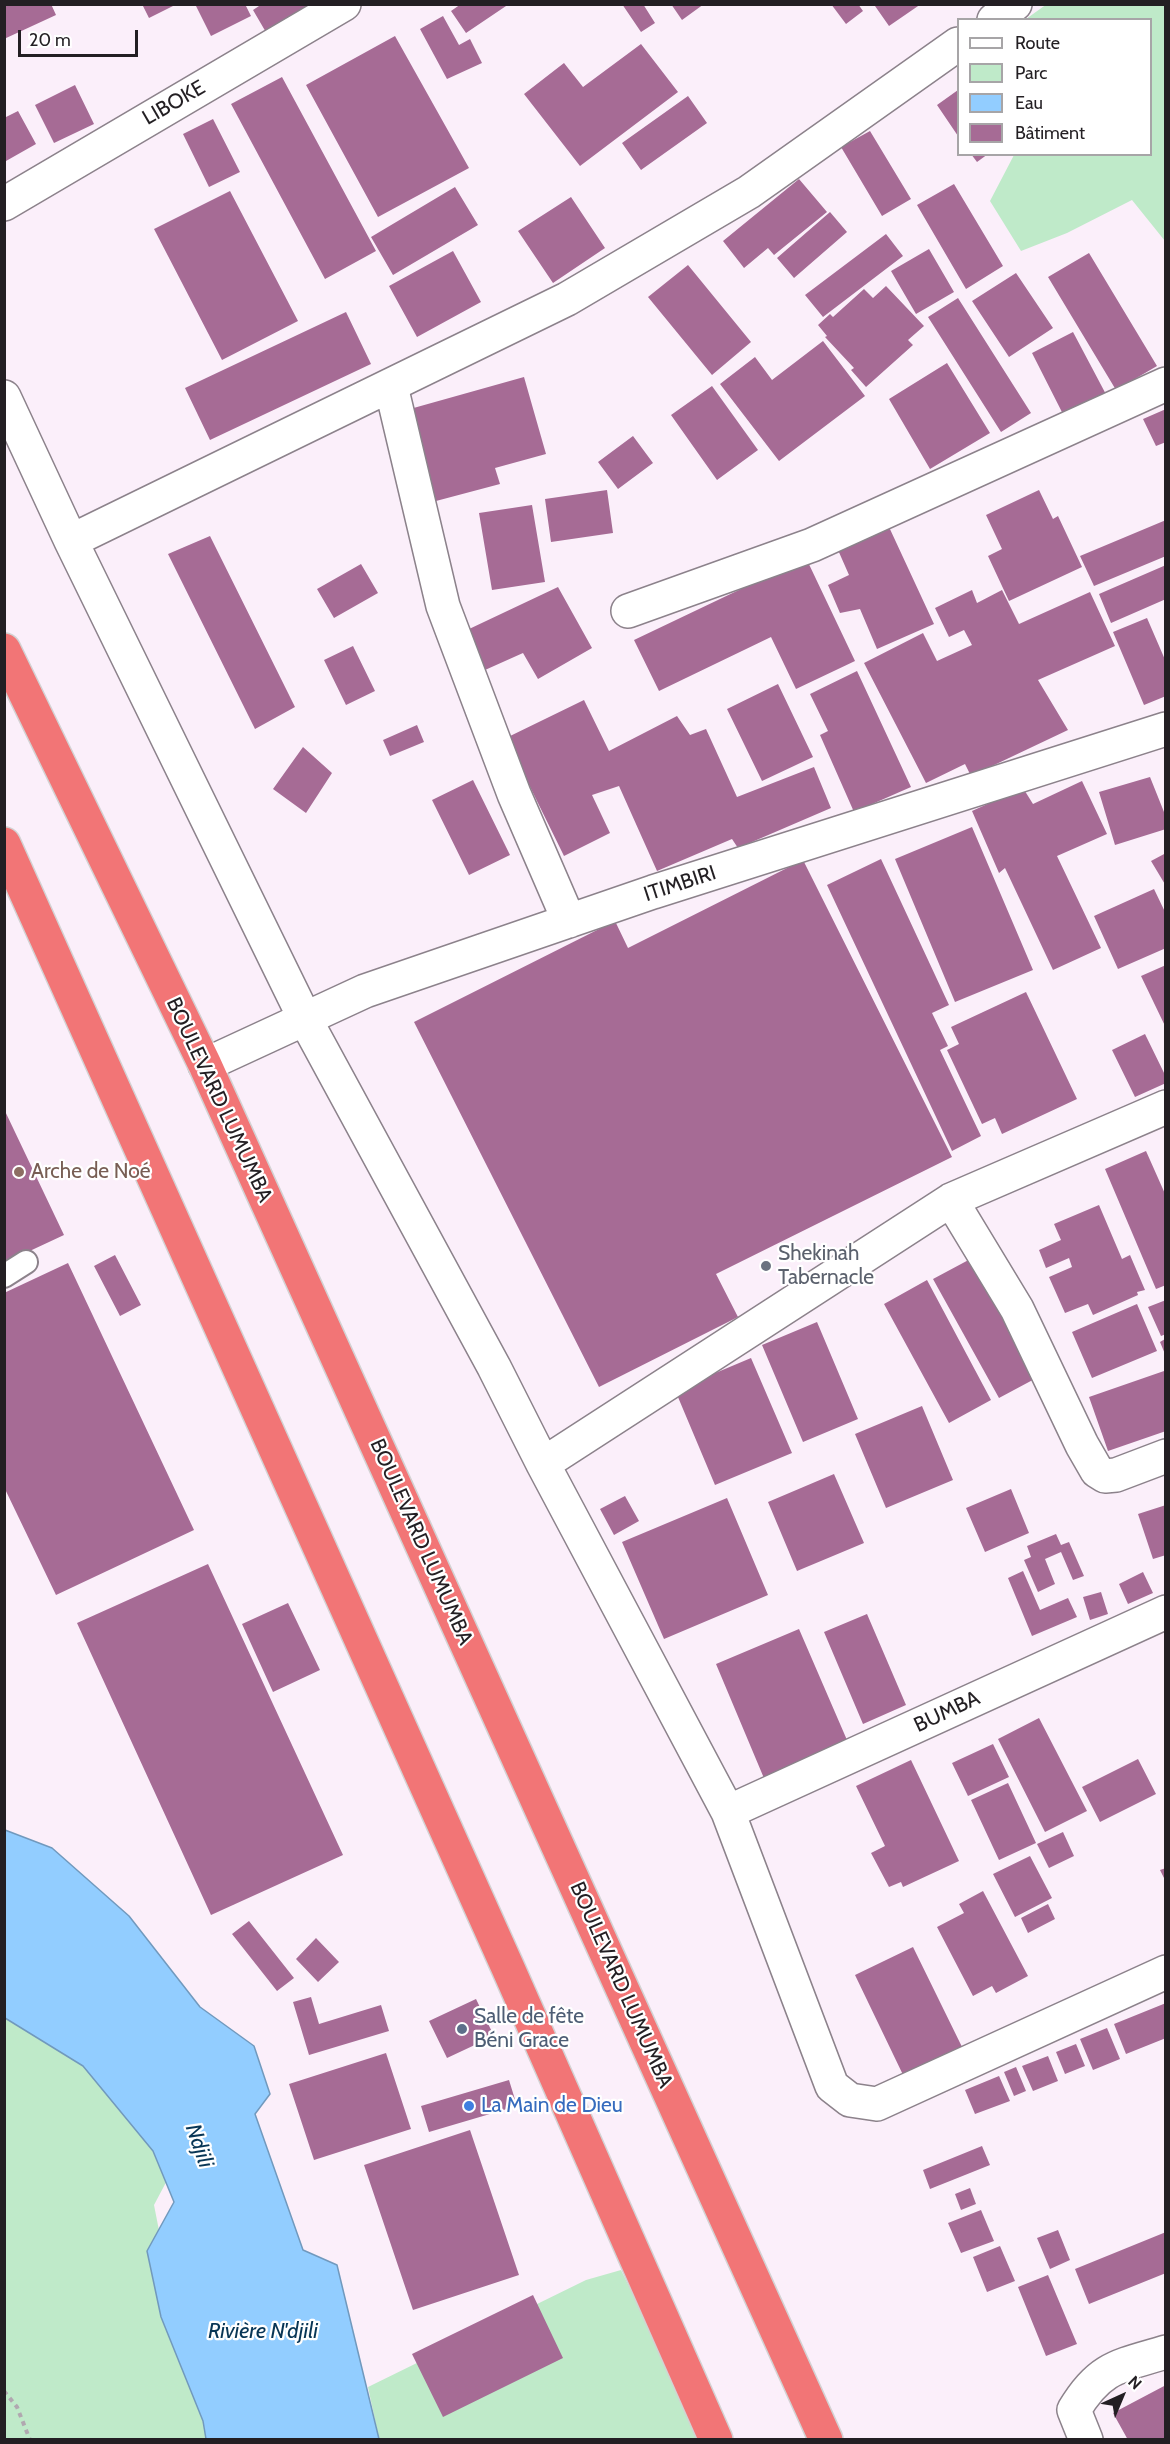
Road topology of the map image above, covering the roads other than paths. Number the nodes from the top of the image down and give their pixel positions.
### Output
1 (344, 4) edge
2 (1015, 4) edge
3 (997, 18) edge
4 (957, 45) edge
5 (4, 204) edge
6 (1166, 384) edge
7 (391, 386) junction
8 (4, 397) edge
9 (71, 541) junction
10 (628, 611) dead end
11 (4, 650) edge
12 (1166, 729) edge
13 (4, 844) edge
14 (569, 921) junction
15 (305, 1019) junction
16 (205, 1065) junction
17 (1166, 1107) edge
18 (951, 1200) junction
19 (27, 1262) dead end
20 (4, 1276) edge
21 (1166, 1456) edge
22 (543, 1464) junction
23 (1166, 1612) edge
24 (728, 1812) junction
25 (1166, 1972) edge
26 (1166, 2352) edge
27 (716, 2439) edge
28 (826, 2439) edge
29 (1086, 2439) edge

1 - 5 street, LIBOKE
2 - 3 street
4 - 7 street
6 - 10 street
7 - 9 street
7 - 14 street
8 - 9 street
9 - 15 street
11 - 16 highway, BOULEVARD LUMUMBA
12 - 14 street, ITIMBIRI
13 - 27 highway
14 - 15 street, ITIMBIRI
15 - 16 street, ITIMBIRI
15 - 22 street
16 - 28 highway, BOULEVARD LUMUMBA
17 - 18 street
18 - 21 street
18 - 22 street
19 - 20 lane
22 - 24 street
23 - 24 street, BUMBA
24 - 25 street
26 - 29 street

